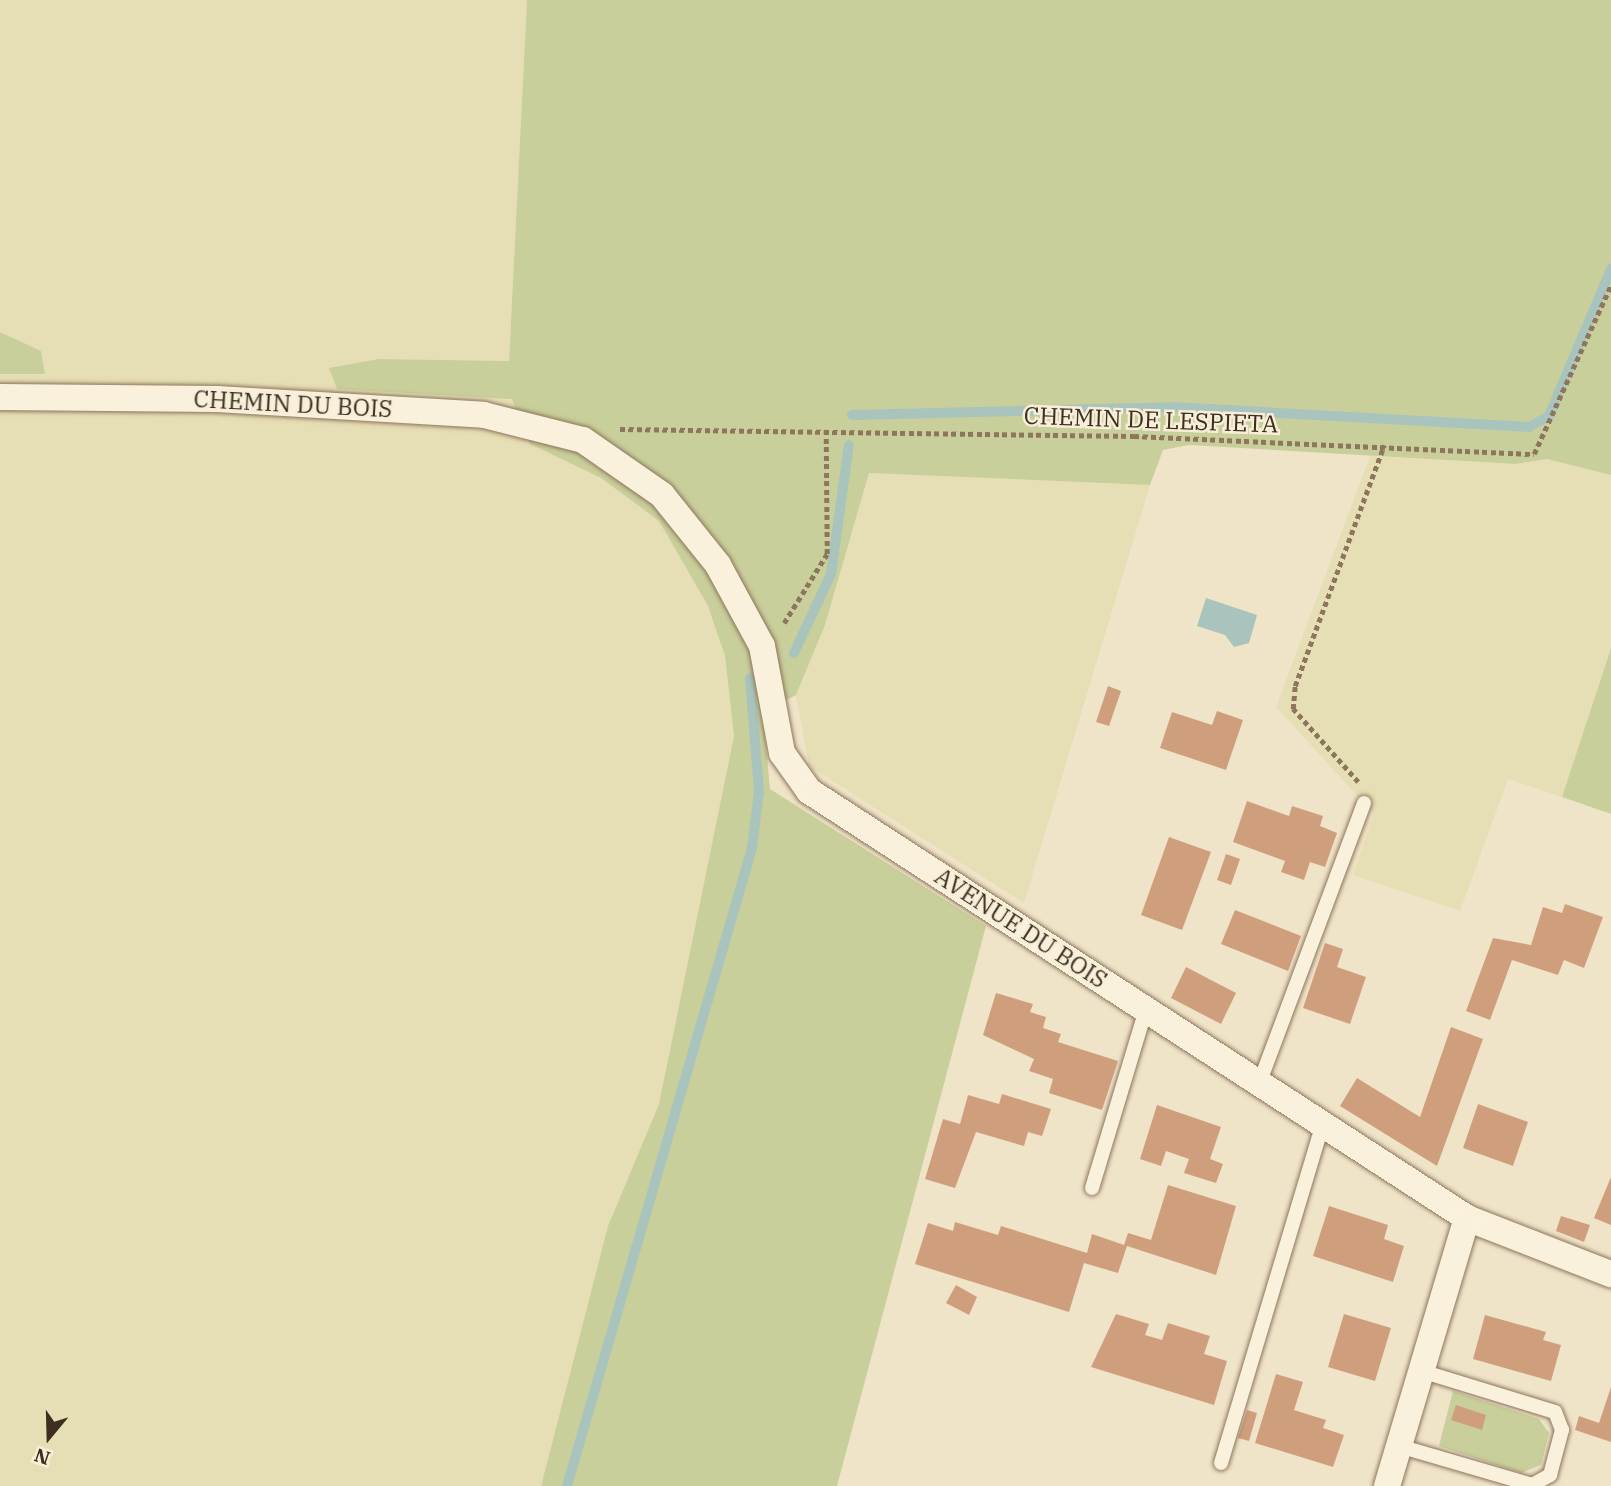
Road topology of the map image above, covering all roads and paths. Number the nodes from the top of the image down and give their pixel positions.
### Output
1 (1611, 285) edge
2 (0, 397) edge
3 (826, 430) junction
4 (583, 440) junction
5 (1384, 445) junction
6 (762, 646) junction
7 (1364, 803) joint
8 (1146, 1009) junction
9 (1259, 1083) junction
10 (1323, 1124) junction
11 (1092, 1188) dead end
12 (1467, 1218) junction
13 (1611, 1274) edge
14 (1421, 1371) junction
15 (1399, 1446) junction
16 (1221, 1463) dead end
17 (1387, 1486) edge

1 - 5 path, CHEMIN DE LESPIETA
2 - 4 street, CHEMIN DU BOIS
3 - 4 path, CHEMIN DE LESPIETA
3 - 5 path, CHEMIN DE LESPIETA
3 - 6 path
4 - 6 street, AVENUE DU BOIS
5 - 7 path
6 - 8 street, AVENUE DU BOIS
7 - 9 lane
8 - 9 street, AVENUE DU BOIS
8 - 11 lane
9 - 10 street, AVENUE DU BOIS
10 - 12 street, AVENUE DU BOIS
10 - 16 lane
12 - 13 street, AVENUE DU BOIS
12 - 14 street
14 - 15 street
14 - 15 lane
15 - 17 street

